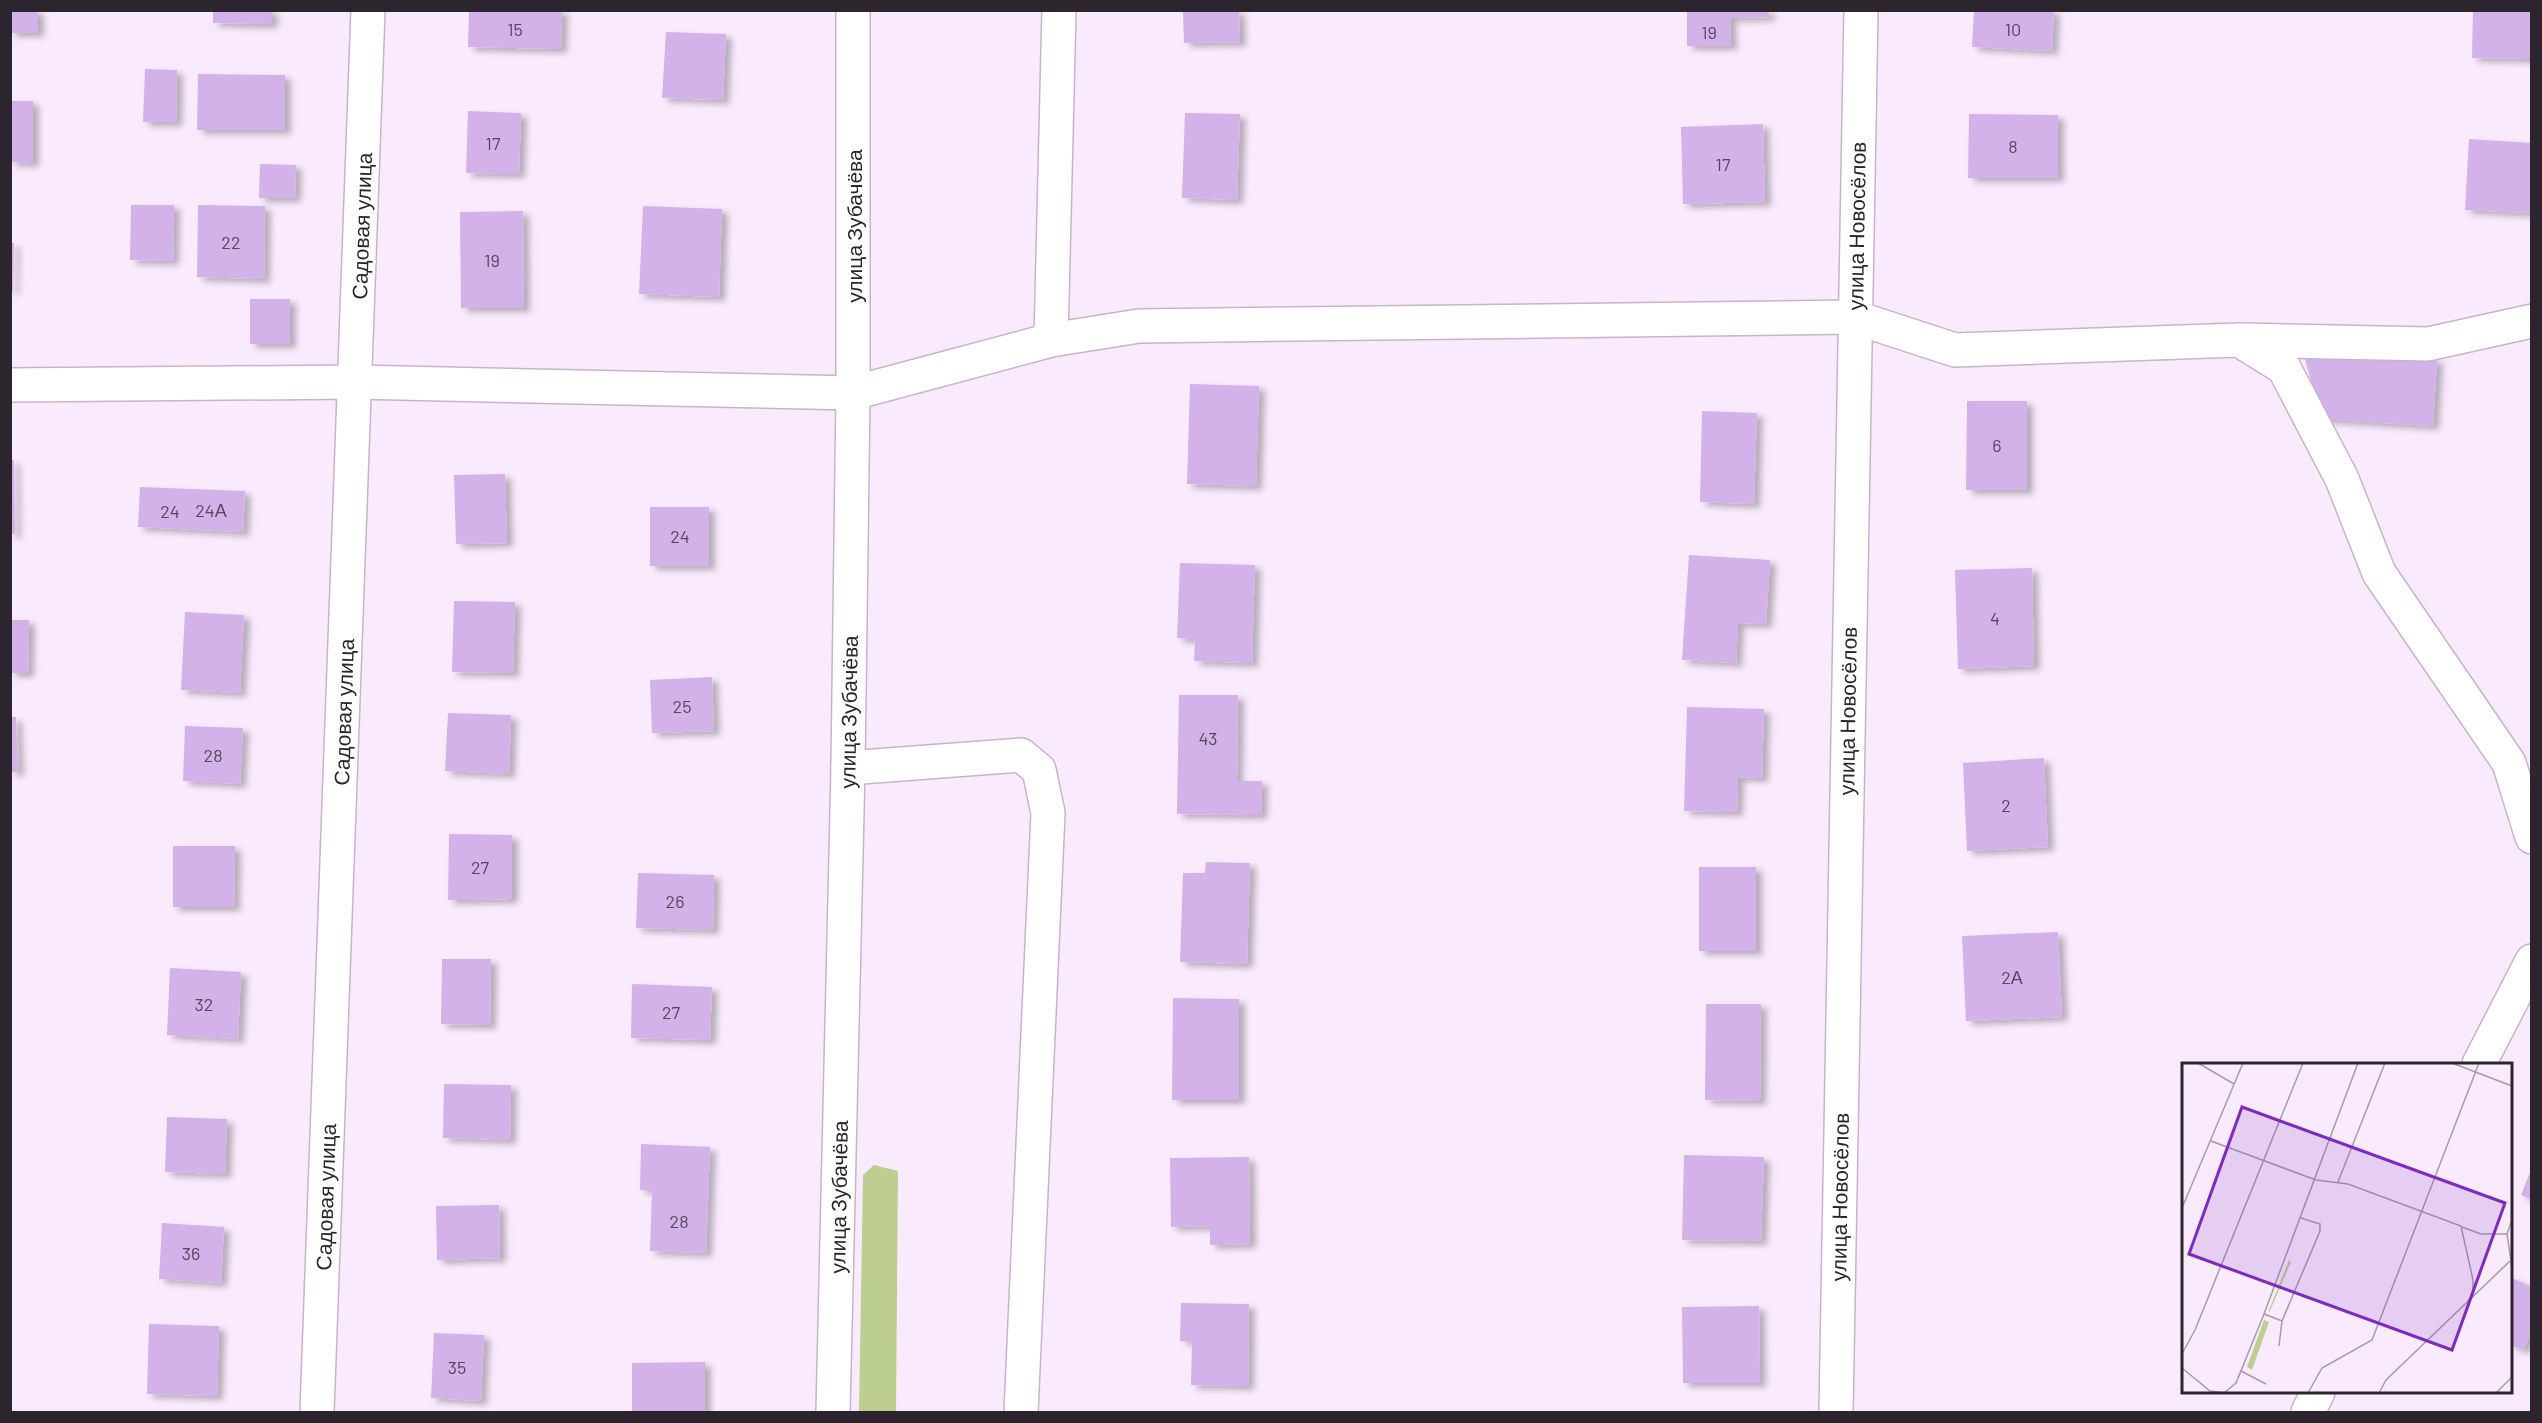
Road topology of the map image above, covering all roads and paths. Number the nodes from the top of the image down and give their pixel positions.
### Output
1 (368, 10) edge
2 (853, 10) edge
3 (1059, 10) edge
4 (1861, 10) edge
5 (1854, 317) junction
6 (2532, 321) edge
7 (1051, 340) junction
8 (2239, 340) junction
9 (356, 382) junction
10 (10, 385) edge
11 (853, 393) junction
12 (848, 768) junction
13 (2532, 837) edge
14 (2532, 944) edge
15 (2526, 972) edge
16 (2480, 1063) edge
17 (2318, 1393) edge
18 (317, 1413) edge
19 (833, 1413) edge
20 (1022, 1413) edge
21 (1836, 1413) edge
22 (2308, 1413) edge

1 - 9 street, Садовая улица
2 - 11 street, улица Зубачёва
3 - 7 street
4 - 5 street, улица Новосёлов
5 - 7 street
5 - 8 street
5 - 21 street, улица Новосёлов
6 - 8 street
7 - 11 street
8 - 13 street
9 - 10 street
9 - 11 street
9 - 18 street, Садовая улица
11 - 12 street, улица Зубачёва
12 - 19 street, улица Зубачёва
12 - 20 street
14 - 15 street
15 - 16 street
17 - 22 street

